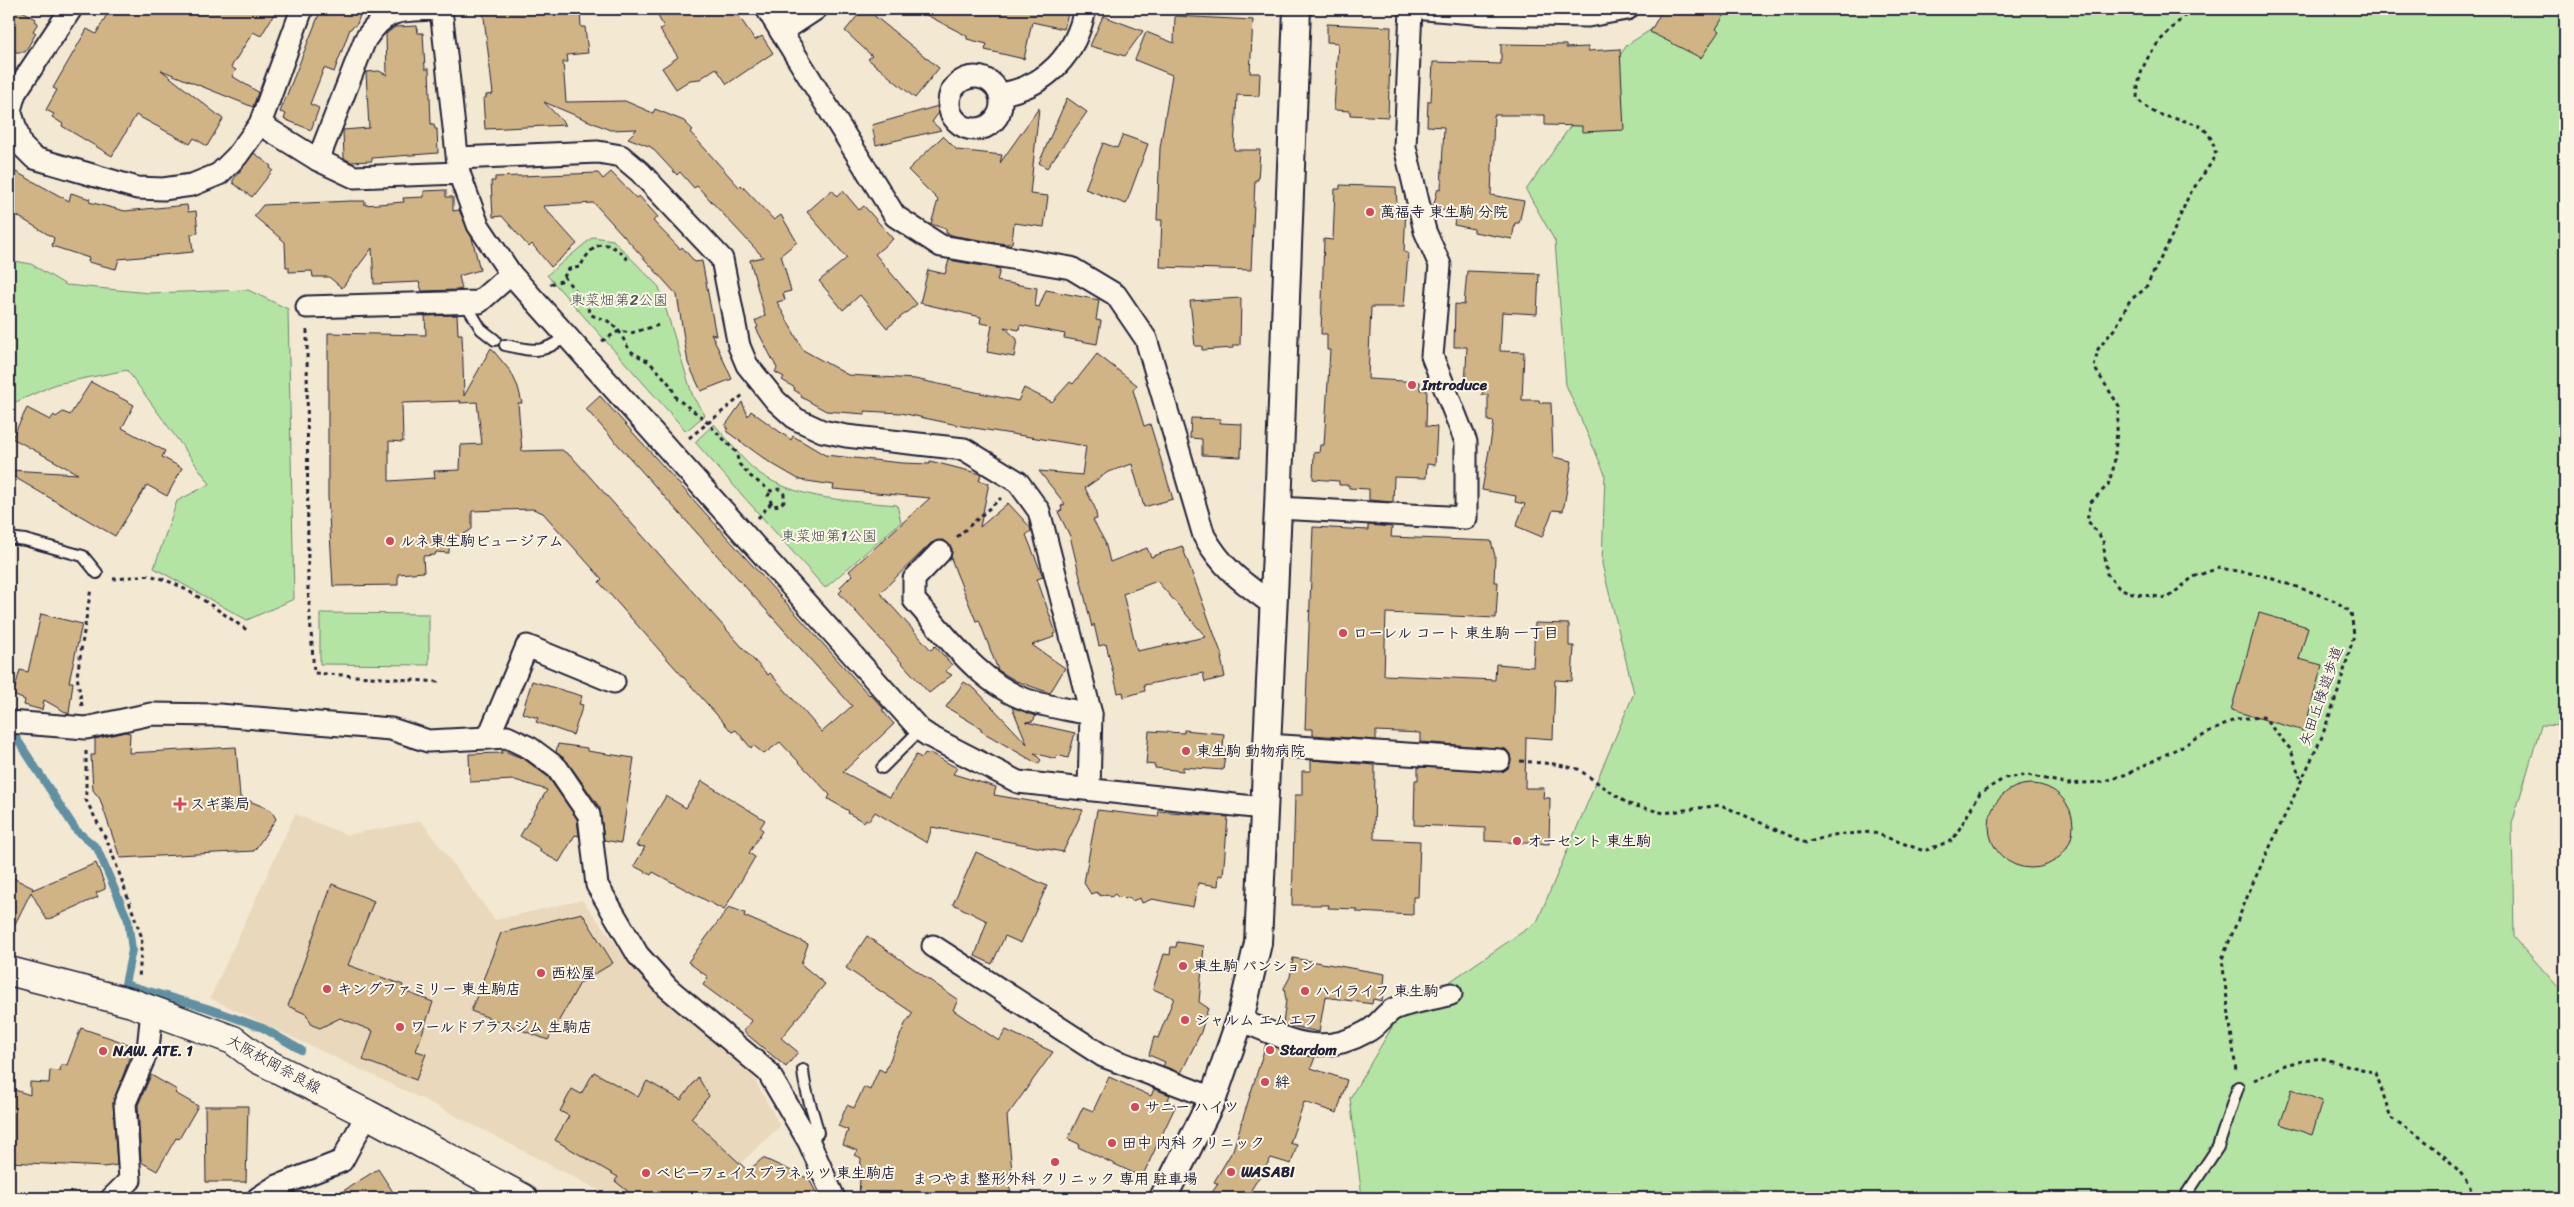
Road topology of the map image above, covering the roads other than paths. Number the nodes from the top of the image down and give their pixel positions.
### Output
1 (71, 9) edge
2 (302, 9) edge
3 (767, 9) edge
4 (816, 9) edge
5 (1085, 9) edge
6 (1297, 9) edge
7 (1411, 9) edge
8 (1425, 9) edge
9 (1627, 9) edge
10 (1485, 11) edge
11 (781, 32) junction
12 (1000, 94) dead end
13 (260, 124) junction
14 (12, 133) edge
15 (318, 160) junction
16 (459, 165) junction
17 (510, 274) junction
18 (466, 304) junction
19 (307, 307) road end
20 (567, 336) junction
21 (1278, 508) junction
22 (9, 538) edge
23 (940, 552) road end
24 (97, 573) road end
25 (1272, 604) junction
26 (614, 682) dead end
27 (1091, 714) junction
28 (9, 722) edge
29 (920, 730) junction
30 (488, 738) junction
31 (1268, 745) junction
32 (1499, 760) road end
33 (882, 768) dead end
34 (1089, 789) junction
35 (1263, 808) junction
36 (933, 946) dead end
37 (9, 971) edge
38 (1451, 994) dead end
39 (142, 1007) junction
40 (1240, 1020) junction
41 (803, 1070) dead end
42 (2238, 1087) road end
43 (1213, 1098) junction
44 (367, 1114) junction
45 (809, 1142) junction
46 (112, 1198) edge
47 (258, 1198) edge
48 (523, 1198) edge
49 (834, 1198) edge
50 (1163, 1198) edge
51 (2184, 1198) edge

1 - 14 street
2 - 13 street
3 - 11 street
4 - 11 street
5 - 12 street
6 - 21 street
7 - 21 street
8 - 10 street
9 - 10 street
11 - 25 street
13 - 14 street
13 - 15 street
15 - 16 street
15 - 16 street
16 - 17 street
16 - 27 street
17 - 18 street
17 - 20 street
18 - 19 street
18 - 20 lane
20 - 29 street
21 - 25 street
22 - 24 lane
23 - 27 street
25 - 31 street
26 - 30 street
27 - 34 street
28 - 30 street
29 - 33 lane
29 - 34 street
30 - 45 street
31 - 32 street
31 - 35 street
34 - 35 street
35 - 40 street
36 - 43 street
37 - 39 main road, 大阪枚岡奈良線
38 - 40 street
39 - 44 main road, 大阪枚岡奈良線
39 - 46 street
40 - 43 street
41 - 45 lane
42 - 51 lane
43 - 50 street
44 - 47 street
44 - 48 main road, 大阪枚岡奈良線
45 - 49 street

